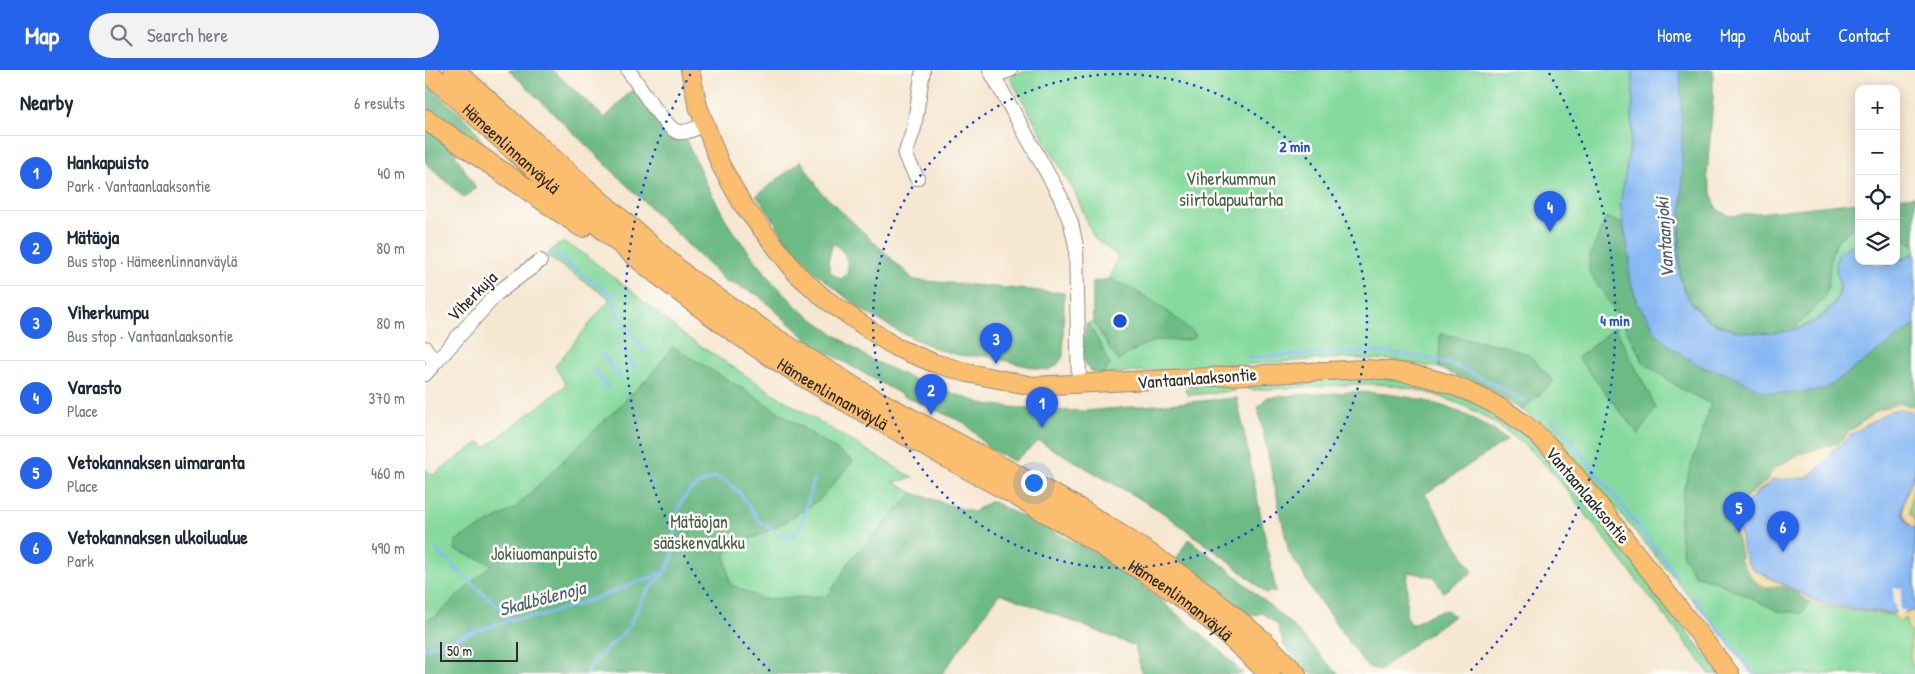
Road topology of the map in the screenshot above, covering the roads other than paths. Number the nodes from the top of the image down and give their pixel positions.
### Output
1 (426, 70) edge
2 (454, 70) edge
3 (628, 70) edge
4 (690, 70) edge
5 (923, 70) edge
6 (1010, 70) edge
7 (991, 73) edge
8 (425, 119) edge
9 (705, 125) junction
10 (917, 178) dead end
11 (539, 261) dead end
12 (681, 294) junction
13 (425, 348) edge
14 (435, 363) junction
15 (425, 374) edge
16 (1079, 385) junction
17 (1270, 674) edge
18 (1296, 674) edge
19 (1731, 674) edge

1 - 12 highway, Hämeenlinnanväylä
2 - 18 highway, Hämeenlinnanväylä
3 - 9 street
4 - 9 main road, Vantaanlaaksontie
5 - 10 street
6 - 7 street
7 - 16 street
8 - 12 highway
9 - 16 main road, Vantaanlaaksontie
11 - 14 street, Viherkuja
12 - 17 highway, Hämeenlinnanväylä
13 - 14 street
14 - 15 street, Viherkuja
16 - 19 main road, Vantaanlaaksontie

